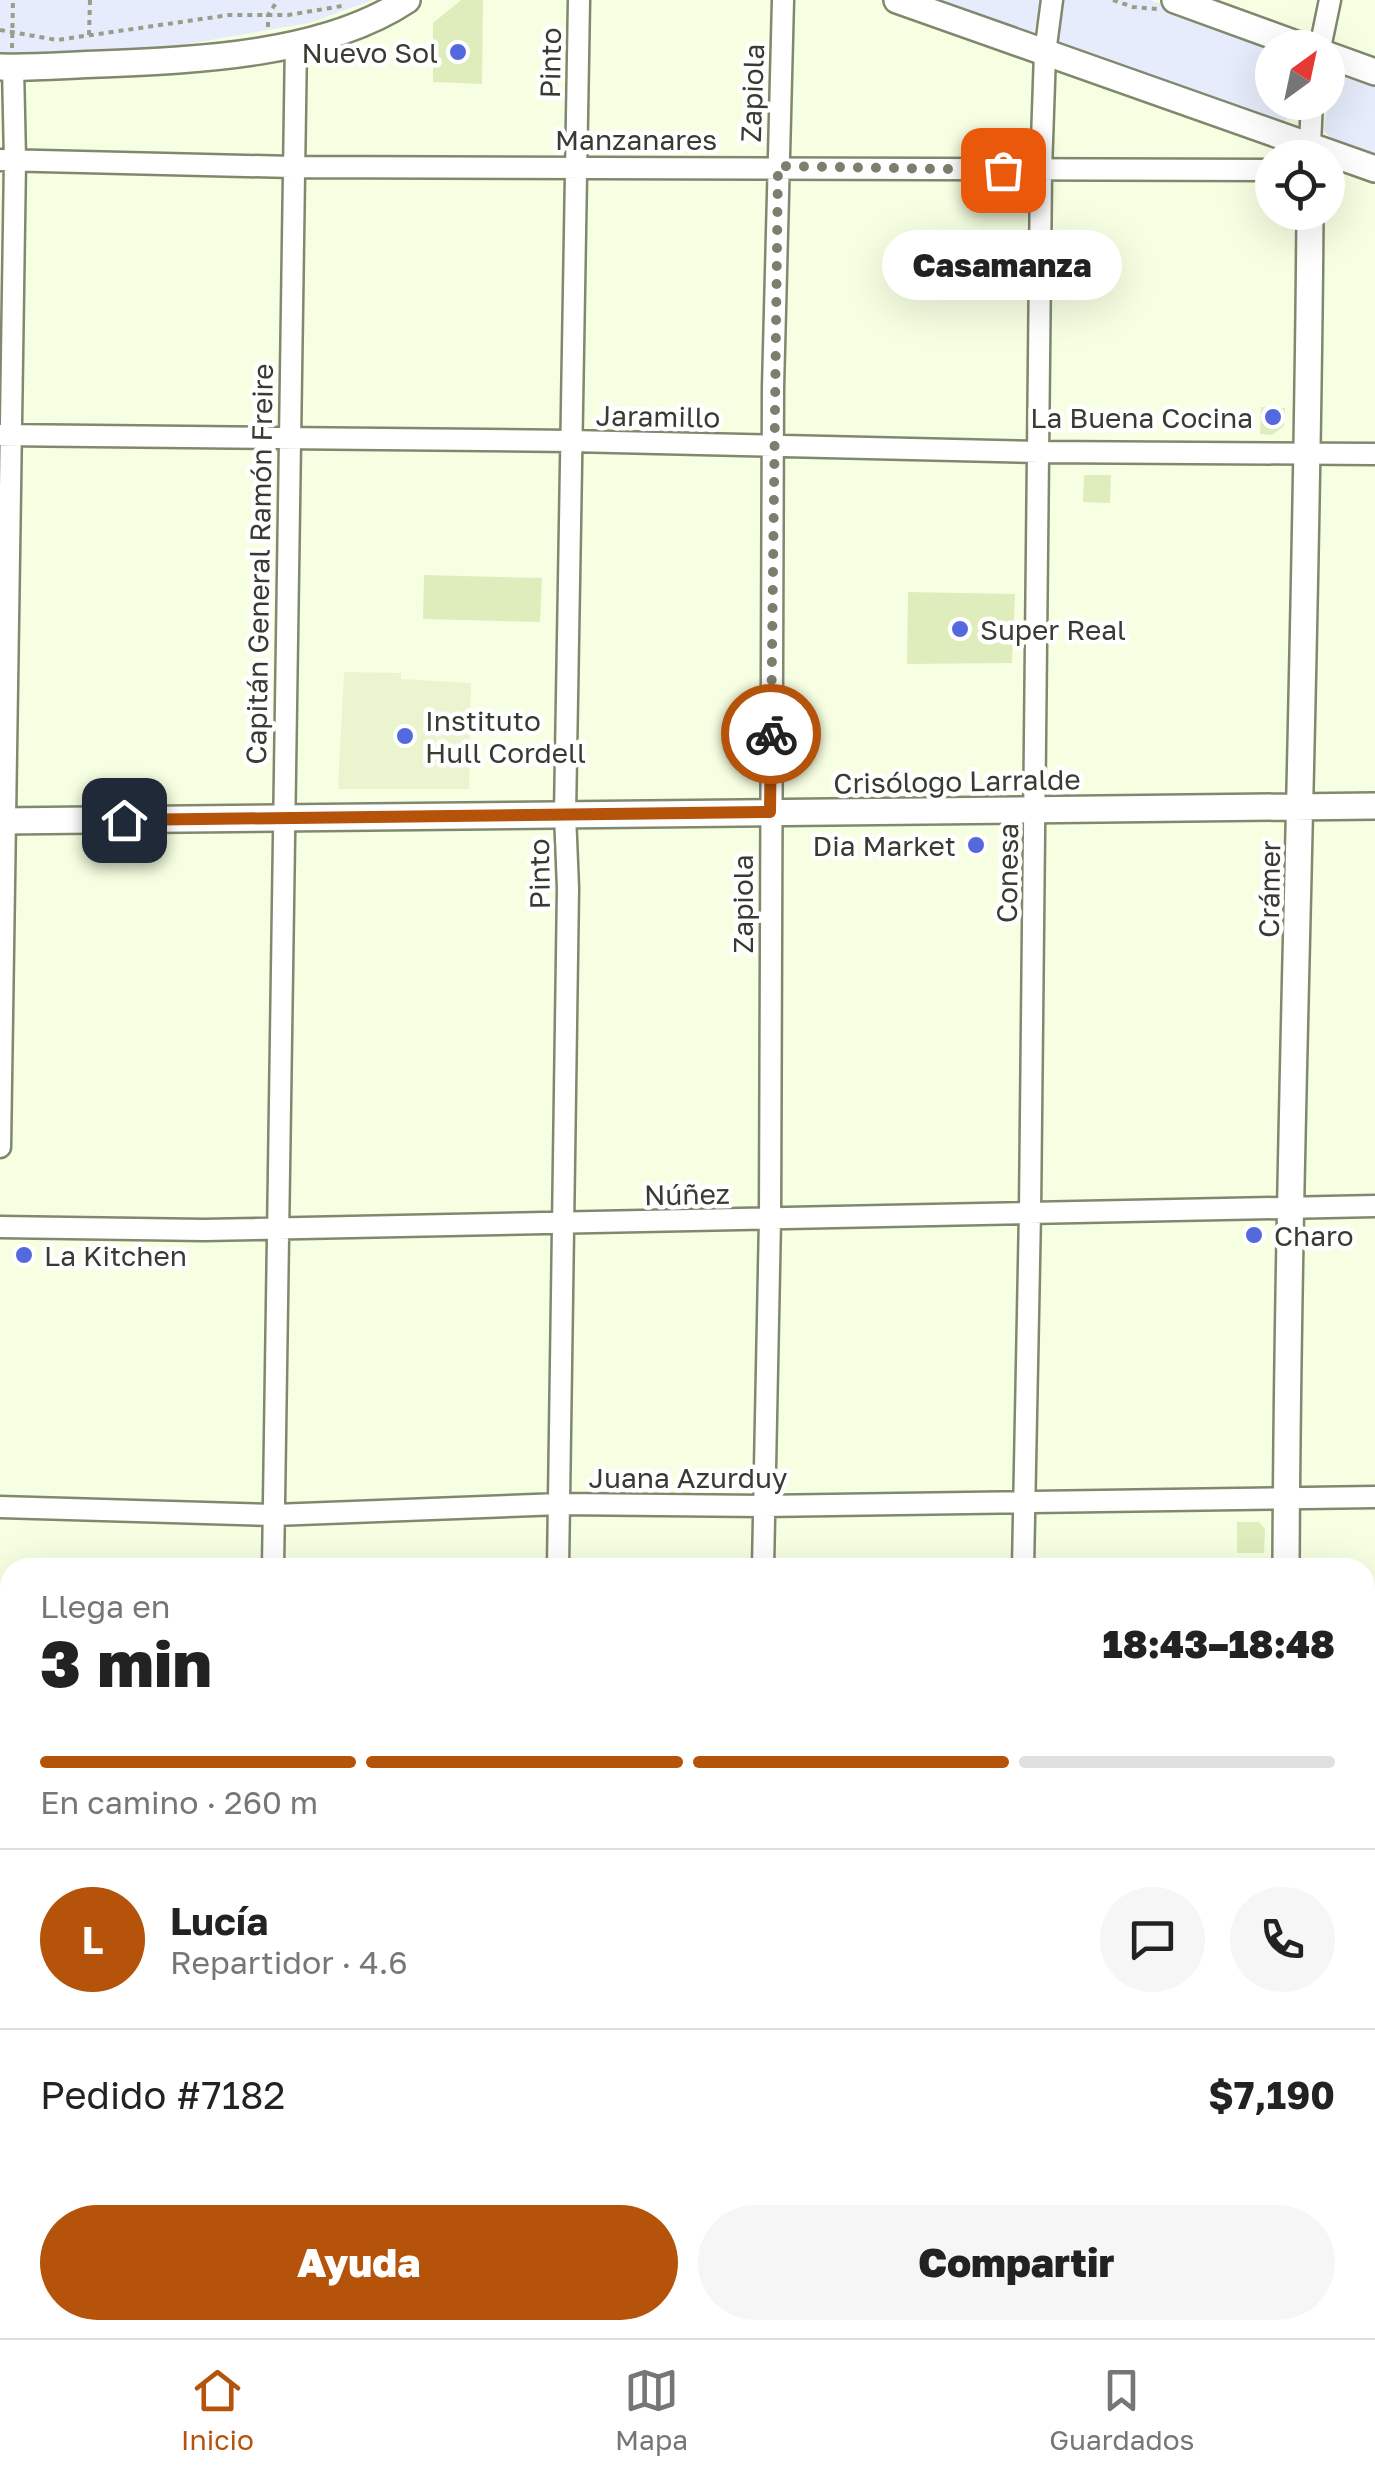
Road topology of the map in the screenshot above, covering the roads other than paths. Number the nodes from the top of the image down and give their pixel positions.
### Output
1 (408, 0) edge
2 (579, 0) edge
3 (783, 0) edge
4 (897, 0) edge
5 (1052, 0) edge
6 (1175, 0) edge
7 (1330, 0) edge
8 (1258, 30) edge
9 (1324, 30) edge
10 (296, 42) junction
11 (1045, 53) junction
12 (1345, 61) edge
13 (7, 67) edge
14 (1375, 72) edge
15 (1270, 140) edge
16 (8, 160) edge
17 (1345, 162) edge
18 (292, 166) junction
19 (574, 166) junction
20 (778, 166) junction
21 (1375, 169) edge
22 (1041, 170) junction
23 (1255, 170) edge
24 (1310, 230) edge
25 (5, 435) edge
26 (288, 439) junction
27 (572, 441) junction
28 (774, 446) junction
29 (1039, 452) junction
30 (1308, 453) junction
31 (1375, 454) edge
32 (1375, 806) edge
33 (1301, 807) junction
34 (1035, 810) junction
35 (770, 812) junction
36 (566, 814) junction
37 (283, 818) junction
38 (2, 821) edge
39 (0, 1147) edge
40 (1375, 1206) edge
41 (1289, 1208) junction
42 (1030, 1212) junction
43 (770, 1219) junction
44 (561, 1224) junction
45 (0, 1227) edge
46 (279, 1229) junction
47 (1287, 1496) junction
48 (1375, 1497) edge
49 (1024, 1502) junction
50 (560, 1504) junction
51 (0, 1506) edge
52 (763, 1506) junction
53 (274, 1515) junction
54 (273, 1558) edge
55 (558, 1558) edge
56 (764, 1558) edge
57 (1023, 1558) edge
58 (1286, 1558) edge

1 - 10 street
2 - 19 street, Pinto
3 - 20 street, Zapiola
4 - 11 street
5 - 11 street, Conesa
6 - 8 street
7 - 9 street
10 - 13 street
10 - 18 street, Capitán General Ramón Freire
11 - 15 street
11 - 22 street, Conesa
12 - 14 street
13 - 16 street
16 - 18 street, Manzanares
16 - 25 street
17 - 21 street
18 - 19 street, Manzanares
18 - 26 street, Capitán General Ramón Freire
19 - 20 street, Manzanares
19 - 27 street, Pinto
20 - 22 street, Manzanares
20 - 28 street, Zapiola
22 - 23 street, Manzanares
22 - 29 street, Conesa
24 - 30 street, Crámer
25 - 26 street, Jaramillo
25 - 38 street
26 - 27 street, Jaramillo
26 - 37 street, Capitán General Ramón Freire
27 - 28 street, Jaramillo
27 - 36 street, Pinto
28 - 29 street, Jaramillo
28 - 35 street, Zapiola
29 - 30 street, Jaramillo
29 - 34 street, Conesa
30 - 31 street, Jaramillo
30 - 33 street, Crámer
32 - 33 street, Crisólogo Larralde
33 - 34 street, Crisólogo Larralde
33 - 41 street, Crámer
34 - 35 street, Crisólogo Larralde
34 - 42 street, Conesa
35 - 36 street, Crisólogo Larralde
35 - 43 street, Zapiola
36 - 37 street, Crisólogo Larralde
36 - 44 street, Pinto
37 - 38 street, Crisólogo Larralde
37 - 46 street, Capitán General Ramón Freire
38 - 39 street
40 - 41 street, Núñez
41 - 42 street, Núñez
41 - 47 street, Crámer
42 - 43 street, Núñez
42 - 49 street, Conesa
43 - 44 street, Núñez
43 - 52 street, Zapiola
44 - 46 street, Núñez
44 - 50 street, Pinto
45 - 46 street, Núñez
46 - 53 street, Capitán General Ramón Freire
47 - 48 street, Juana Azurduy
47 - 49 street, Juana Azurduy
47 - 58 street, Crámer
49 - 52 street, Juana Azurduy
49 - 57 street, Conesa
50 - 52 street, Juana Azurduy
50 - 53 street, Juana Azurduy
50 - 55 street, Pinto
51 - 53 street, Juana Azurduy
52 - 56 street, Zapiola
53 - 54 street, Capitán General Ramón Freire

